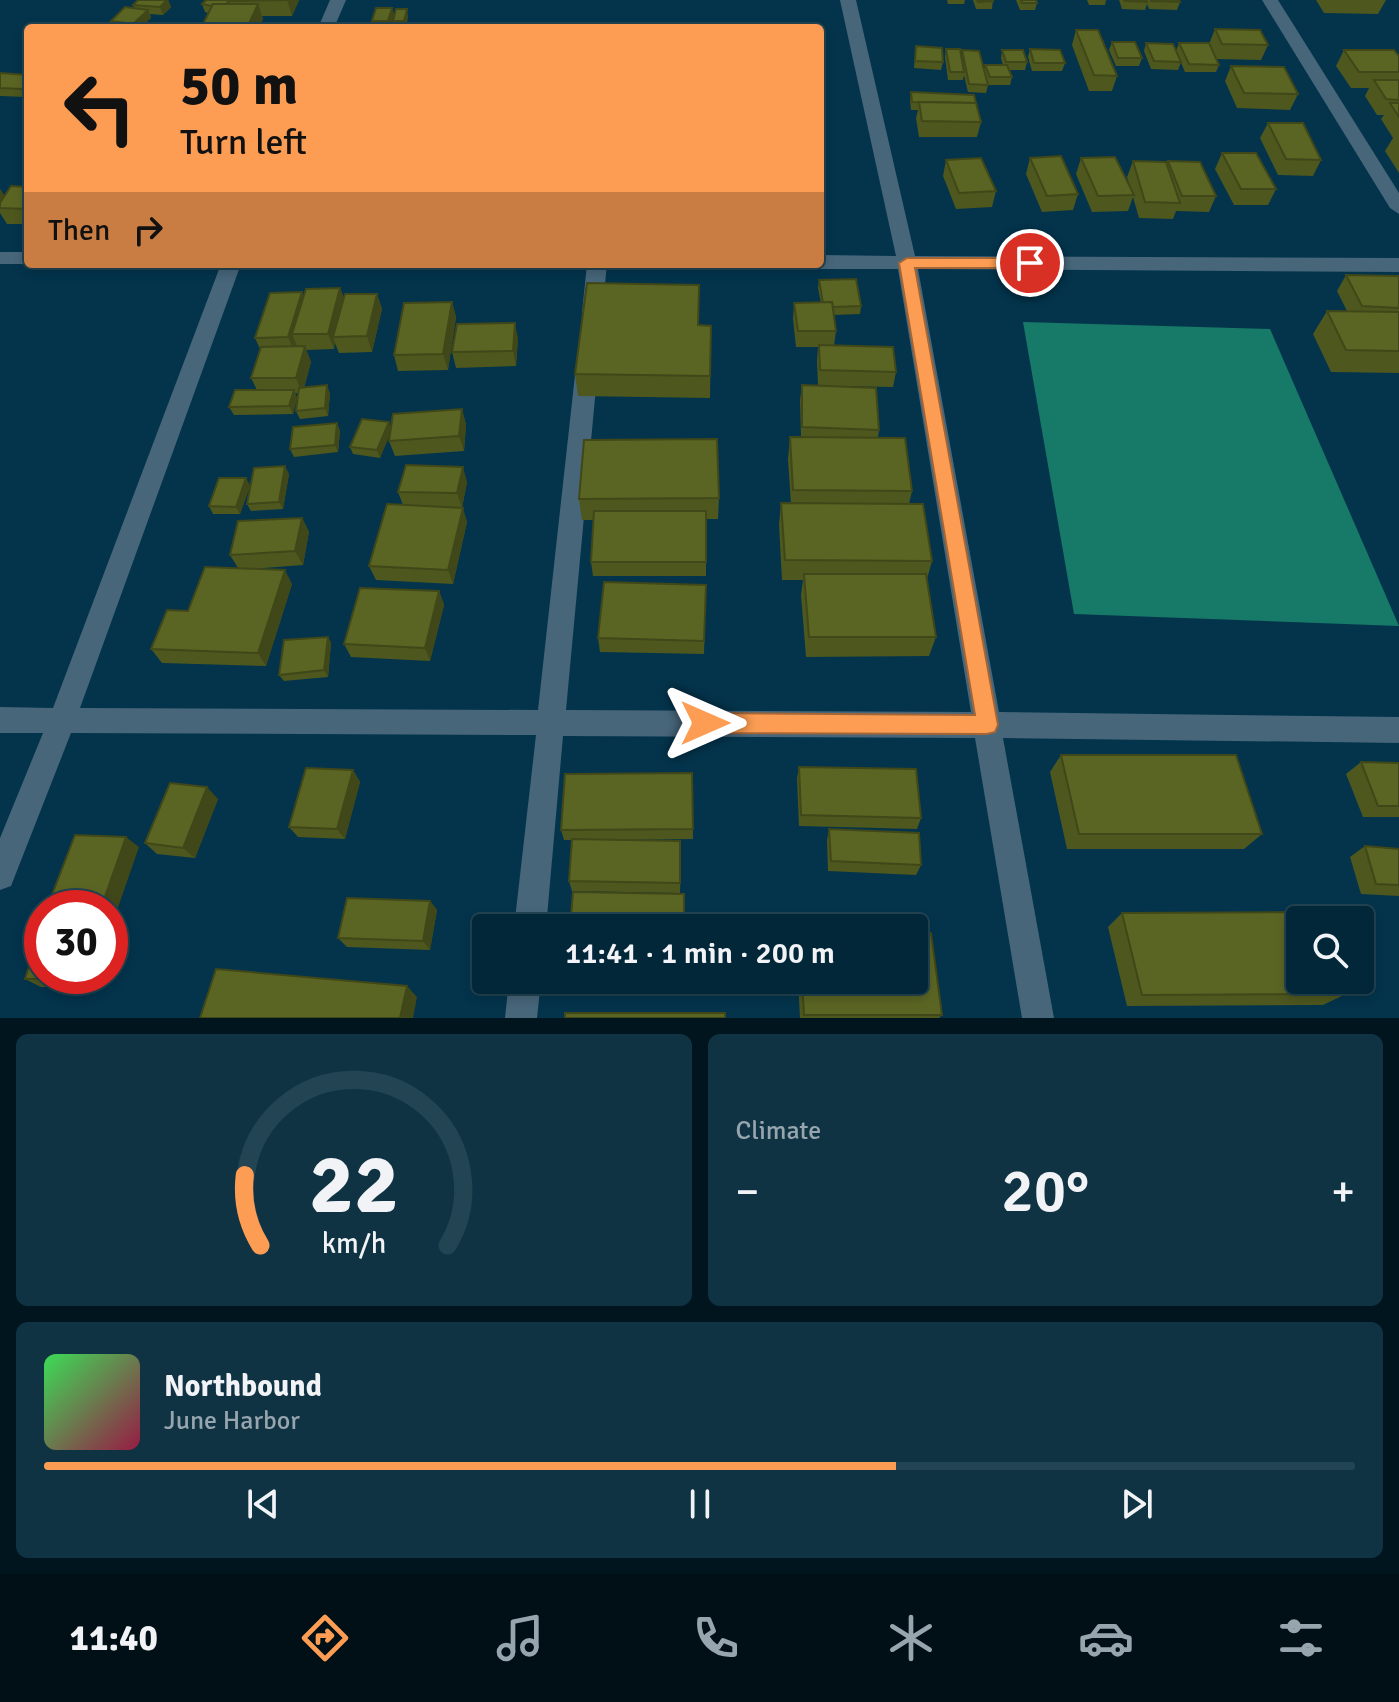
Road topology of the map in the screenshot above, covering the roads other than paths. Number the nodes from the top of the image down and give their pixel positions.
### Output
1 (338, 0) edge
2 (848, 0) edge
3 (1270, 0) edge
4 (328, 24) edge
5 (1399, 208) edge
6 (0, 258) edge
7 (24, 258) edge
8 (824, 262) edge
9 (907, 263) junction
10 (1399, 265) edge
11 (230, 268) edge
12 (597, 268) edge
13 (0, 720) edge
14 (62, 720) junction
15 (549, 722) junction
16 (987, 725) junction
17 (1399, 730) edge
18 (0, 875) edge
19 (531, 914) edge
20 (524, 994) edge
21 (521, 1018) edge
22 (1038, 1018) edge

1 - 4 street
2 - 9 street
3 - 5 street
6 - 7 street
8 - 9 street
9 - 10 street
9 - 16 street
11 - 14 street
12 - 15 street
13 - 14 street
14 - 15 street
14 - 18 street
15 - 16 street
15 - 19 street
16 - 17 street
16 - 22 street
20 - 21 street

